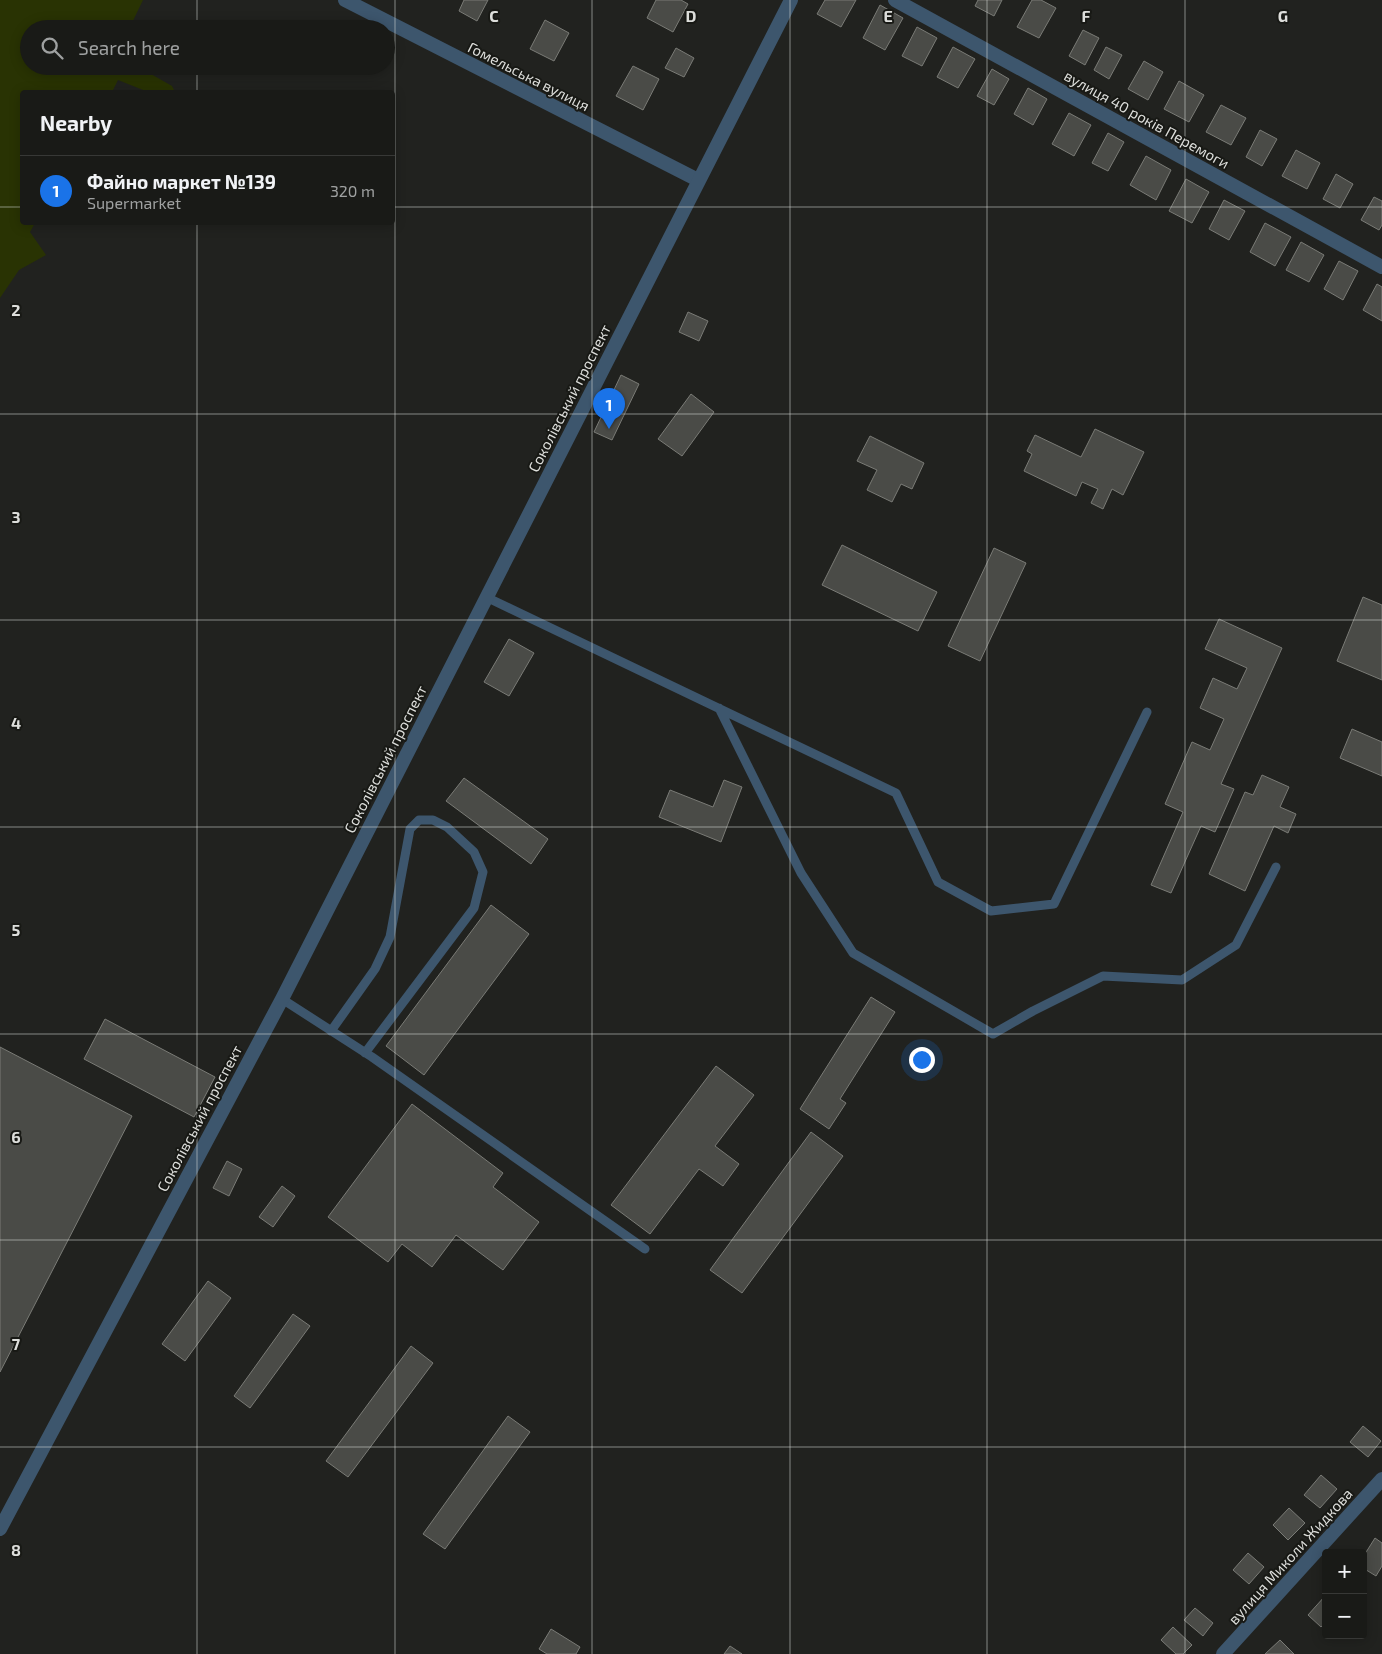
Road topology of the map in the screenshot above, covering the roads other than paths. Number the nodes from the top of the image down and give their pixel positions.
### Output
1 (345, 0) edge
2 (791, 0) edge
3 (895, 0) edge
4 (384, 20) edge
5 (395, 25) edge
6 (698, 180) junction
7 (1382, 267) edge
8 (486, 597) junction
9 (719, 708) junction
10 (1147, 712) dead end
11 (1276, 867) dead end
12 (282, 998) junction
13 (331, 1031) junction
14 (365, 1053) junction
15 (645, 1249) dead end
16 (1382, 1479) edge
17 (0, 1529) edge
18 (1223, 1654) edge

1 - 4 street, Гомельська вулиця
2 - 6 street, Соколівський проспект
3 - 7 street, вулиця 40 років Перемоги
5 - 6 street, Гомельська вулиця
6 - 8 street, Соколівський проспект
8 - 9 lane
8 - 12 street, Соколівський проспект
9 - 10 lane
9 - 11 lane
12 - 13 lane
12 - 17 street, Соколівський проспект
13 - 14 lane
13 - 14 lane
14 - 15 lane
16 - 18 street, вулиця Миколи Жидкова

